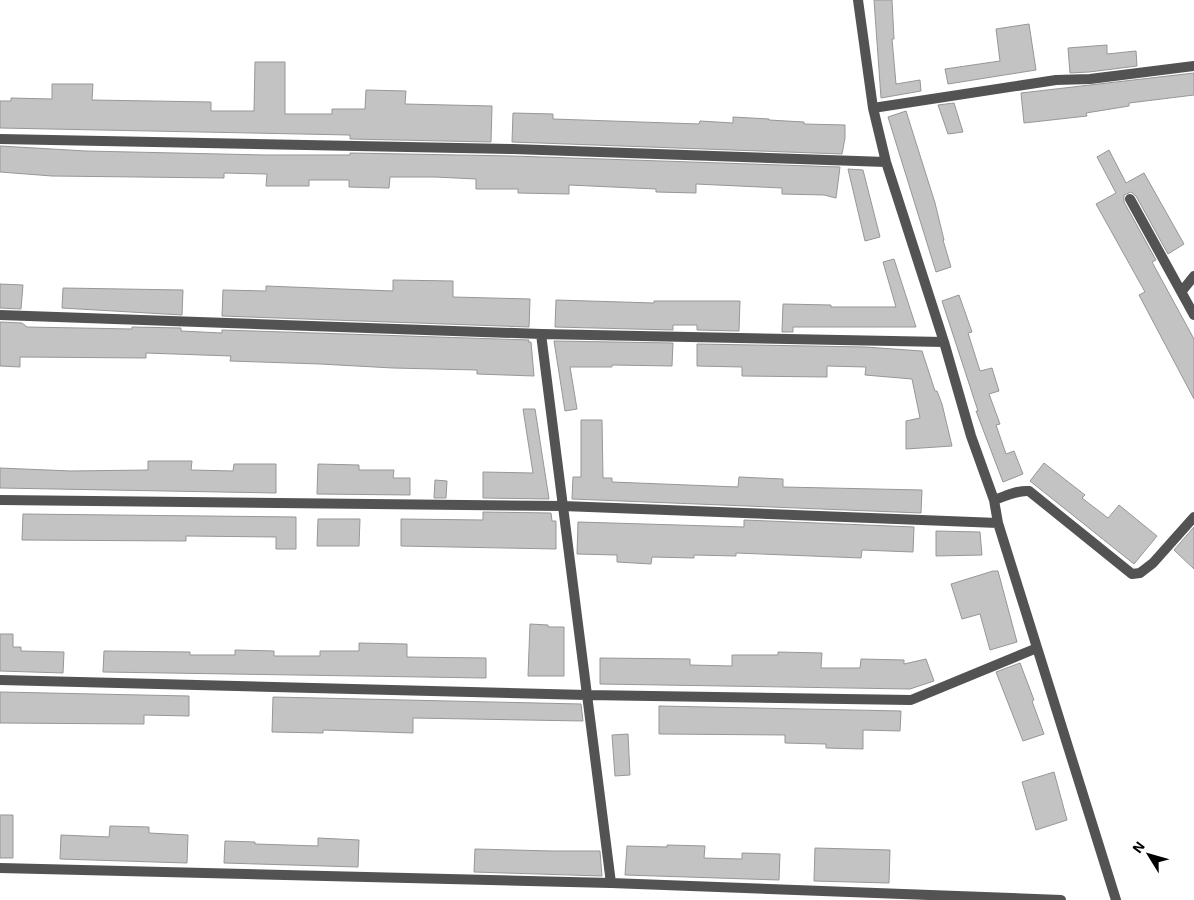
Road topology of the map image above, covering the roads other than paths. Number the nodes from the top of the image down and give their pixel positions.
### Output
1 (858, 0) edge
2 (1194, 66) edge
3 (873, 108) junction
4 (0, 139) edge
5 (886, 162) junction
6 (1130, 199) dead end
7 (1194, 276) edge
8 (1182, 291) junction
9 (1194, 314) edge
10 (0, 315) edge
11 (541, 334) junction
12 (944, 342) junction
13 (0, 500) edge
14 (994, 500) junction
15 (563, 506) junction
16 (1194, 517) edge
17 (998, 523) junction
18 (1037, 648) junction
19 (0, 680) edge
20 (587, 695) junction
21 (0, 868) edge
22 (611, 883) junction
23 (1061, 900) edge
24 (1116, 900) edge

1 - 3 street
2 - 3 street
3 - 5 street
4 - 5 street
5 - 12 street
6 - 8 street
7 - 8 street
8 - 9 street
10 - 11 street
11 - 12 street
11 - 15 street
12 - 14 street
13 - 15 street
14 - 16 street
14 - 17 street
15 - 17 street
15 - 20 street
17 - 18 street
18 - 20 street
18 - 24 street
19 - 20 street
20 - 22 street
21 - 22 street
22 - 23 street

